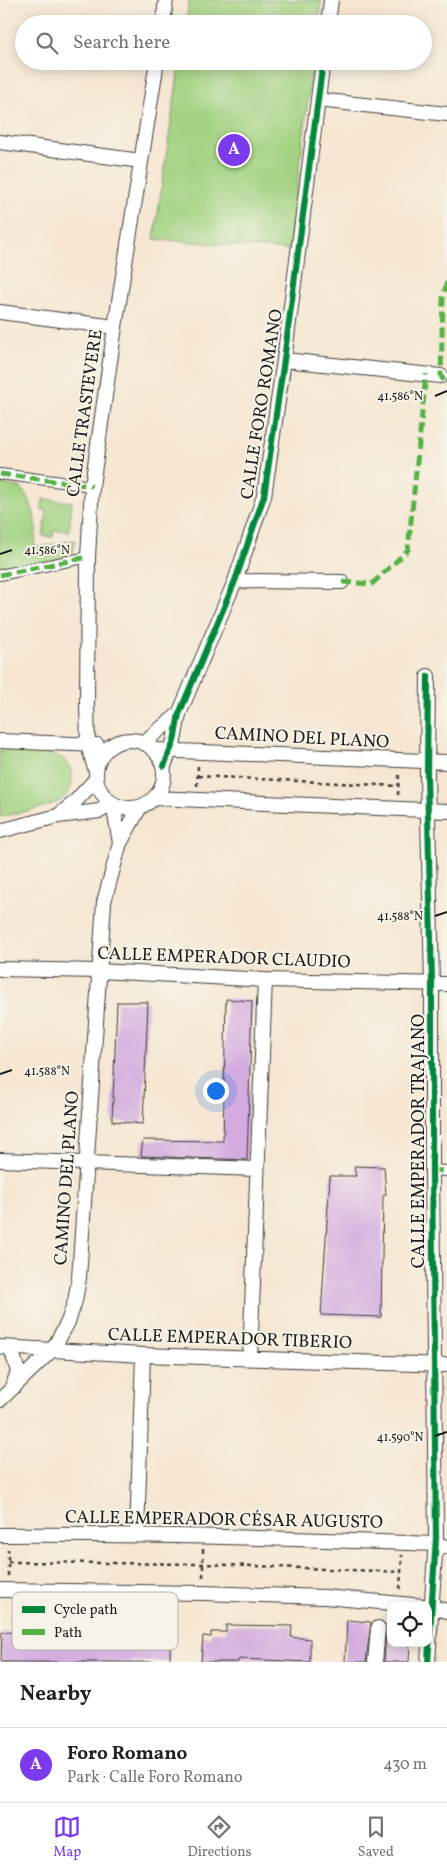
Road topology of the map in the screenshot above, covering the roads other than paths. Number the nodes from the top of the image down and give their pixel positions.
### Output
1 (163, 0) edge
2 (331, 0) edge
3 (163, 15) edge
4 (329, 15) edge
5 (156, 70) edge
6 (322, 70) edge
7 (318, 100) junction
8 (447, 114) edge
9 (0, 142) edge
10 (141, 161) junction
11 (0, 312) edge
12 (114, 327) junction
13 (284, 360) junction
14 (441, 376) dead end
15 (0, 474) edge
16 (92, 486) junction
17 (88, 556) junction
18 (0, 574) edge
19 (236, 581) junction
20 (342, 582) dead end
21 (428, 676) dead end
22 (179, 714) junction
23 (0, 741) edge
24 (88, 745) junction
25 (112, 746) junction
26 (149, 746) junction
27 (171, 750) junction
28 (427, 761) junction
29 (447, 762) edge
30 (164, 766) junction
31 (96, 776) junction
32 (155, 798) junction
33 (112, 804) junction
34 (140, 807) junction
35 (428, 810) junction
36 (447, 811) edge
37 (58, 816) junction
38 (0, 831) edge
39 (120, 844) junction
40 (0, 969) edge
41 (99, 971) junction
42 (265, 980) junction
43 (432, 983) junction
44 (447, 984) edge
45 (0, 1160) edge
46 (86, 1162) junction
47 (257, 1169) junction
48 (432, 1170) junction
49 (447, 1171) edge
50 (6, 1348) edge
51 (53, 1349) junction
52 (143, 1355) junction
53 (250, 1358) junction
54 (441, 1365) edge
55 (12, 1387) junction
56 (0, 1400) edge
57 (4, 1534) edge
58 (137, 1534) junction
59 (442, 1546) edge
60 (4, 1590) edge
61 (137, 1592) edge
62 (178, 1593) edge
63 (387, 1602) edge
64 (429, 1602) edge
65 (432, 1607) edge
66 (447, 1611) edge
67 (378, 1628) dead end
68 (428, 1647) edge
69 (376, 1662) edge
70 (428, 1662) edge

1 - 3 street
2 - 4 street
5 - 10 street, CALLE TRASTEVERE
6 - 7 street, CALLE FORO ROMANO
7 - 8 street
7 - 13 street, CALLE FORO ROMANO
9 - 10 street
10 - 12 street, CALLE TRASTEVERE
11 - 12 street
12 - 16 street, CALLE TRASTEVERE
13 - 14 street
13 - 19 street, CALLE FORO ROMANO
15 - 16 street
16 - 17 street, CALLE TRASTEVERE
17 - 18 street
17 - 24 street, CALLE TRASTEVERE
19 - 20 street
19 - 22 street, CALLE FORO ROMANO
21 - 28 street, CALLE EMPERADOR TRAJANO
22 - 26 street, CALLE FORO ROMANO
22 - 27 street, CALLE FORO ROMANO
23 - 24 street
24 - 25 street
24 - 31 street, CALLE TRASTEVERE
25 - 26 street
25 - 31 street
26 - 27 street, CAMINO DEL PLANO
26 - 30 street
27 - 28 street, CAMINO DEL PLANO
27 - 30 street, CALLE FORO ROMANO
28 - 29 street, CAMINO DEL PLANO
28 - 35 street, CALLE EMPERADOR TRAJANO
30 - 32 street
31 - 33 street
31 - 37 street
32 - 34 street
32 - 35 street
33 - 34 street
33 - 37 street
33 - 39 street, CAMINO DEL PLANO
34 - 39 street, CAMINO DEL PLANO
35 - 36 street
35 - 43 street, CALLE EMPERADOR TRAJANO
37 - 38 street
39 - 41 street, CAMINO DEL PLANO
40 - 41 street, CALLE EMPERADOR CLAUDIO
41 - 42 street, CALLE EMPERADOR CLAUDIO
41 - 46 street, CAMINO DEL PLANO
42 - 43 street, CALLE EMPERADOR CLAUDIO
42 - 47 street
43 - 44 street, CALLE EMPERADOR CLAUDIO
43 - 48 street, CALLE EMPERADOR TRAJANO
45 - 46 street
46 - 47 street
46 - 51 street, CAMINO DEL PLANO
47 - 53 street
48 - 49 street
48 - 54 street, CALLE EMPERADOR TRAJANO
50 - 51 street, CALLE EMPERADOR TIBERIO
50 - 55 street, CALLE EMPERADOR TIBERIO
51 - 52 street, CALLE EMPERADOR TIBERIO
51 - 55 street, CAMINO DEL PLANO
52 - 53 street, CALLE EMPERADOR TIBERIO
52 - 58 street
53 - 54 street, CALLE EMPERADOR TIBERIO
54 - 59 street, CALLE EMPERADOR TRAJANO
55 - 56 street, CAMINO DEL PLANO
57 - 58 street, CALLE EMPERADOR CÉSAR AUGUSTO
58 - 59 street, CALLE EMPERADOR CÉSAR AUGUSTO
59 - 64 street, CALLE EMPERADOR TRAJANO
60 - 61 street
62 - 63 street
65 - 66 street
67 - 69 street
68 - 70 street, CALLE EMPERADOR TRAJANO

